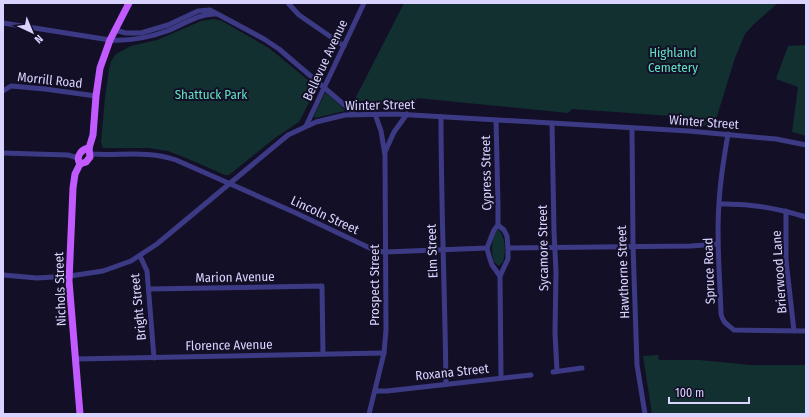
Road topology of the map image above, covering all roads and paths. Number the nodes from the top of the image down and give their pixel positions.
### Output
1 (129, 3) edge
2 (288, 3) edge
3 (364, 3) edge
4 (183, 21) junction
5 (3, 23) edge
6 (114, 30) junction
7 (110, 40) junction
8 (344, 46) junction
9 (324, 88) junction
10 (3, 91) edge
11 (96, 96) junction
12 (355, 114) junction
13 (374, 114) junction
14 (407, 114) junction
15 (441, 117) junction
16 (496, 120) junction
17 (552, 124) junction
18 (306, 126) junction
19 (632, 128) junction
20 (728, 134) junction
21 (806, 145) edge
22 (90, 151) junction
23 (3, 153) edge
24 (385, 155) junction
25 (3, 156) edge
26 (79, 161) junction
27 (230, 183) junction
28 (719, 204) junction
29 (786, 211) junction
30 (806, 218) edge
31 (498, 224) junction
32 (718, 244) junction
33 (633, 245) junction
34 (555, 247) junction
35 (487, 248) junction
36 (508, 248) junction
37 (442, 250) junction
38 (385, 252) junction
39 (140, 256) junction
40 (3, 275) edge
41 (70, 276) junction
42 (500, 276) junction
43 (149, 289) junction
44 (794, 331) junction
45 (806, 331) edge
46 (384, 353) junction
47 (323, 354) junction
48 (154, 358) junction
49 (76, 359) junction
50 (582, 368) dead end
51 (531, 375) dead end
52 (501, 378) junction
53 (446, 384) junction
54 (376, 391) junction
55 (80, 414) edge
56 (369, 414) edge
57 (645, 414) edge

1 - 6 main road
2 - 8 street
3 - 8 street, Bellevue Avenue
4 - 6 street
4 - 7 street
4 - 9 street
5 - 7 street
6 - 7 main road
7 - 11 main road
8 - 9 street, Bellevue Avenue
9 - 12 street
9 - 18 street, Bellevue Avenue
10 - 11 street, Morrill Road
11 - 22 main road
12 - 13 street, Winter Street
12 - 18 street, Winter Street
13 - 14 street, Winter Street
13 - 24 street, Prospect Street
14 - 15 street, Winter Street
14 - 24 street, Prospect Street
15 - 16 street, Winter Street
15 - 37 street, Elm Street
16 - 17 street, Winter Street
16 - 31 street, Cypress Street
17 - 19 street, Winter Street
17 - 34 street, Sycamore Street
18 - 27 street, Winter Street
19 - 20 street, Winter Street
19 - 33 street, Hawthorne Street
20 - 21 street, Winter Street
20 - 28 street, Spruce Road
22 - 26 main road, Nichols Street
22 - 26 main road, Nichols Street
22 - 27 street, Lincoln Street
23 - 25 street
23 - 26 street
24 - 38 street, Prospect Street
26 - 41 main road, Nichols Street
27 - 38 street, Lincoln Street
27 - 39 street, Winter Street
28 - 29 street
28 - 32 street, Spruce Road
29 - 30 street
29 - 44 street, Brierwood Lane
31 - 35 street, Cypress Street
31 - 36 street, Cypress Street
32 - 33 street
32 - 44 street, Spruce Road
33 - 34 street
33 - 57 street, Hawthorne Street
34 - 36 street
34 - 50 street, Sycamore Street
35 - 37 street, Lincoln Street
35 - 42 street
36 - 42 street, Cypress Street
37 - 38 street, Lincoln Street
37 - 53 street, Elm Street
38 - 46 street, Prospect Street
39 - 41 street, Winter Street
39 - 43 street, Bright Street
40 - 41 street, Winter Street
41 - 49 main road, Nichols Street
42 - 52 street, Cypress Street
43 - 47 street, Marion Avenue
43 - 48 street, Bright Street
44 - 45 street, Spruce Road
46 - 47 street, Florence Avenue
46 - 54 street, Prospect Street
47 - 48 street, Florence Avenue
48 - 49 street, Florence Avenue
49 - 55 main road, Nichols Street
51 - 52 street, Roxana Street
52 - 53 street, Roxana Street
53 - 54 street, Roxana Street
54 - 56 street, Prospect Street

